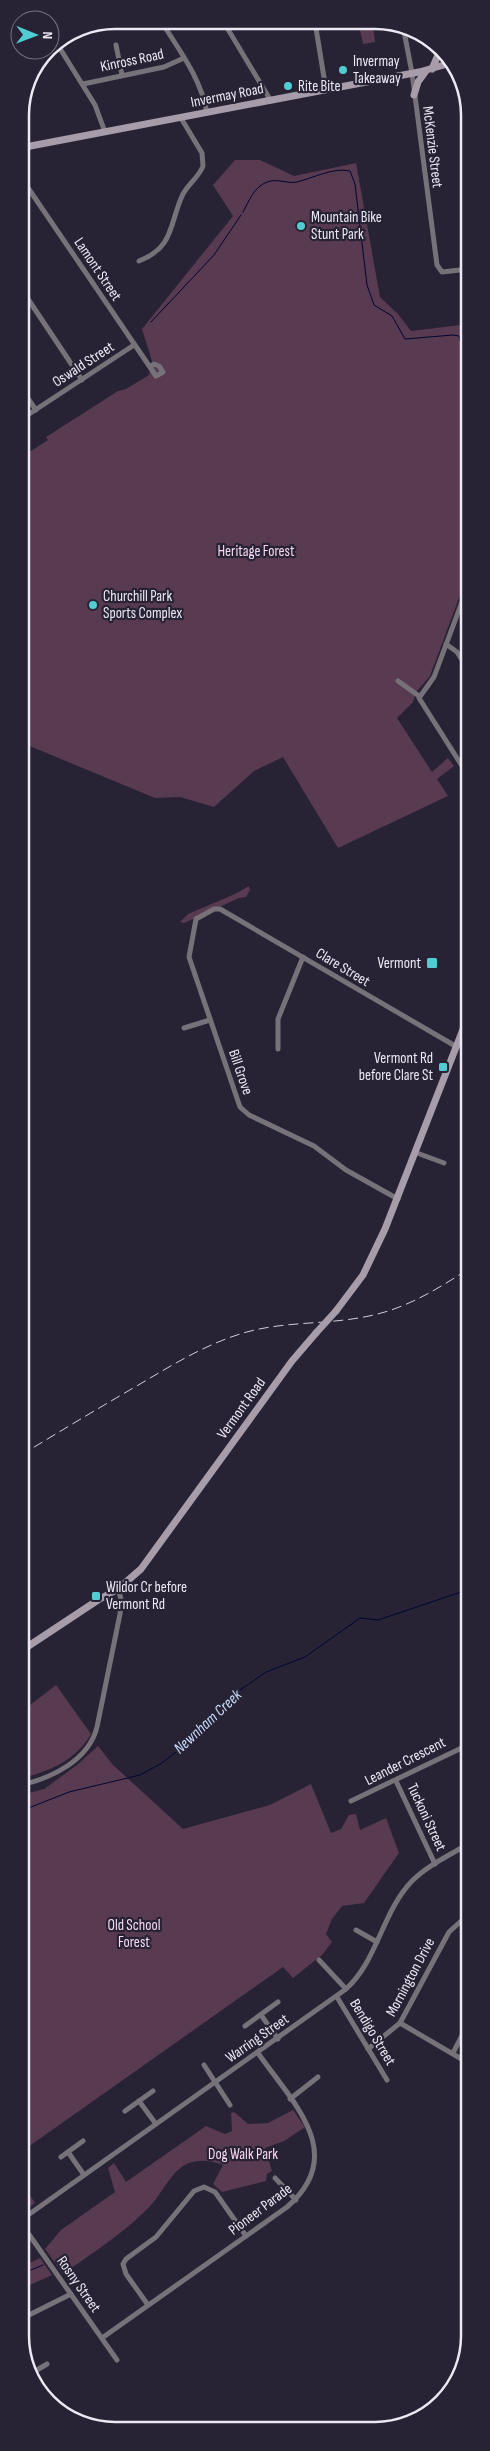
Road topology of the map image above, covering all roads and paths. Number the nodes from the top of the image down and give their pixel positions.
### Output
1 (166, 29) edge
2 (228, 29) edge
3 (316, 29) edge
4 (404, 34) edge
5 (116, 45) dead end
6 (60, 49) edge
7 (438, 56) edge
8 (184, 58) junction
9 (443, 62) edge
10 (445, 65) edge
11 (432, 69) junction
12 (412, 74) junction
13 (122, 75) junction
14 (83, 84) junction
15 (326, 90) junction
16 (414, 95) junction
17 (271, 100) junction
18 (207, 113) junction
19 (181, 118) junction
20 (104, 132) junction
21 (29, 146) edge
22 (29, 189) edge
23 (139, 261) dead end
24 (461, 270) edge
25 (29, 300) edge
26 (134, 345) junction
27 (150, 367) junction
28 (82, 380) junction
29 (29, 400) edge
30 (36, 410) junction
31 (29, 414) edge
32 (461, 604) edge
33 (446, 644) junction
34 (461, 659) edge
35 (398, 681) dead end
36 (419, 696) junction
37 (461, 765) edge
38 (217, 908) joint
39 (303, 957) junction
40 (210, 1020) junction
41 (184, 1028) dead end
42 (461, 1037) edge
43 (457, 1047) junction
44 (278, 1049) dead end
45 (417, 1153) junction
46 (444, 1163) dead end
47 (398, 1199) junction
48 (118, 1589) junction
49 (29, 1646) edge
50 (461, 1748) edge
51 (396, 1781) junction
52 (29, 1783) edge
53 (352, 1802) dead end
54 (461, 1848) edge
55 (435, 1864) junction
56 (461, 1919) edge
57 (356, 1930) dead end
58 (378, 1942) junction
59 (318, 1960) dead end
60 (346, 1990) junction
61 (337, 1997) junction
62 (278, 2002) dead end
63 (261, 2015) junction
64 (400, 2023) junction
65 (246, 2026) dead end
66 (461, 2037) edge
67 (278, 2039) junction
68 (368, 2049) junction
69 (453, 2053) junction
70 (258, 2054) junction
71 (461, 2058) edge
72 (204, 2064) dead end
73 (318, 2077) dead end
74 (387, 2080) dead end
75 (216, 2083) junction
76 (153, 2091) dead end
77 (290, 2099) junction
78 (139, 2101) junction
79 (230, 2104) dead end
80 (125, 2111) dead end
81 (156, 2124) junction
82 (82, 2142) dead end
83 (68, 2152) junction
84 (61, 2157) dead end
85 (84, 2175) junction
86 (275, 2178) dead end
87 (296, 2200) junction
88 (29, 2216) edge
89 (29, 2234) edge
90 (246, 2236) junction
91 (71, 2294) junction
92 (148, 2305) junction
93 (29, 2315) edge
94 (102, 2338) junction
95 (118, 2360) dead end
96 (47, 2364) dead end
97 (37, 2371) edge

1 - 8 street
2 - 17 street
3 - 15 street
4 - 12 street, McKenzie Street
5 - 13 street
6 - 14 street
7 - 11 street
8 - 13 street, Kinross Road
8 - 18 street
9 - 11 street, Invermay Road
10 - 11 street, Invermay Road
11 - 12 street, Invermay Road
11 - 16 street
12 - 15 street, Invermay Road
12 - 16 street, McKenzie Street
13 - 14 street, Kinross Road
14 - 20 street
15 - 17 street, Invermay Road
16 - 24 street, McKenzie Street
17 - 18 street, Invermay Road
18 - 19 street, Invermay Road
19 - 20 street, Invermay Road
19 - 23 street
20 - 21 street, Invermay Road
22 - 26 street, Lamont Street
25 - 28 street
26 - 27 street, Lamont Street
26 - 28 street, Oswald Street
27 - 27 street, Lamont Street
28 - 30 street, Oswald Street
29 - 30 street
30 - 31 street, Oswald Street
32 - 33 street
33 - 34 street
33 - 36 street
35 - 36 street
36 - 37 street
38 - 39 street, Clare Street
38 - 40 street, Bill Grove
39 - 43 street, Clare Street
39 - 44 street
40 - 41 street
40 - 47 street, Bill Grove
42 - 43 street, Vermont Road
43 - 45 street, Vermont Road
45 - 46 street
45 - 47 street, Vermont Road
47 - 48 street, Vermont Road, bridge
48 - 49 street, Vermont Road
48 - 52 street
50 - 51 street, Leander Crescent
51 - 53 street, Leander Crescent
51 - 55 street, Tuckoni Street
54 - 55 street, Warring Street
55 - 58 street, Warring Street
56 - 64 street, Mornington Drive
57 - 58 street
58 - 60 street, Warring Street
59 - 60 street
60 - 61 street, Warring Street
61 - 67 street, Warring Street
61 - 68 street, Bendigo Street
62 - 63 street
63 - 65 street
63 - 67 street
64 - 68 street, Mornington Drive
64 - 69 street
66 - 69 street
67 - 70 street, Warring Street
68 - 74 street, Bendigo Street
69 - 71 street
70 - 75 street, Warring Street
70 - 77 street, Pioneer Parade
72 - 75 street
73 - 77 street
75 - 79 street
75 - 81 street, Warring Street
76 - 78 street
77 - 87 street, Pioneer Parade
78 - 80 street
78 - 81 street
81 - 85 street, Warring Street
82 - 83 street
83 - 84 street
83 - 85 street
85 - 88 street, Warring Street
86 - 87 street
87 - 90 street, Pioneer Parade
89 - 91 street, Rosny Street
90 - 92 street, Pioneer Parade
90 - 92 street
91 - 93 street
91 - 94 street, Rosny Street
92 - 94 street, Pioneer Parade
94 - 95 street, Rosny Street
96 - 97 street

